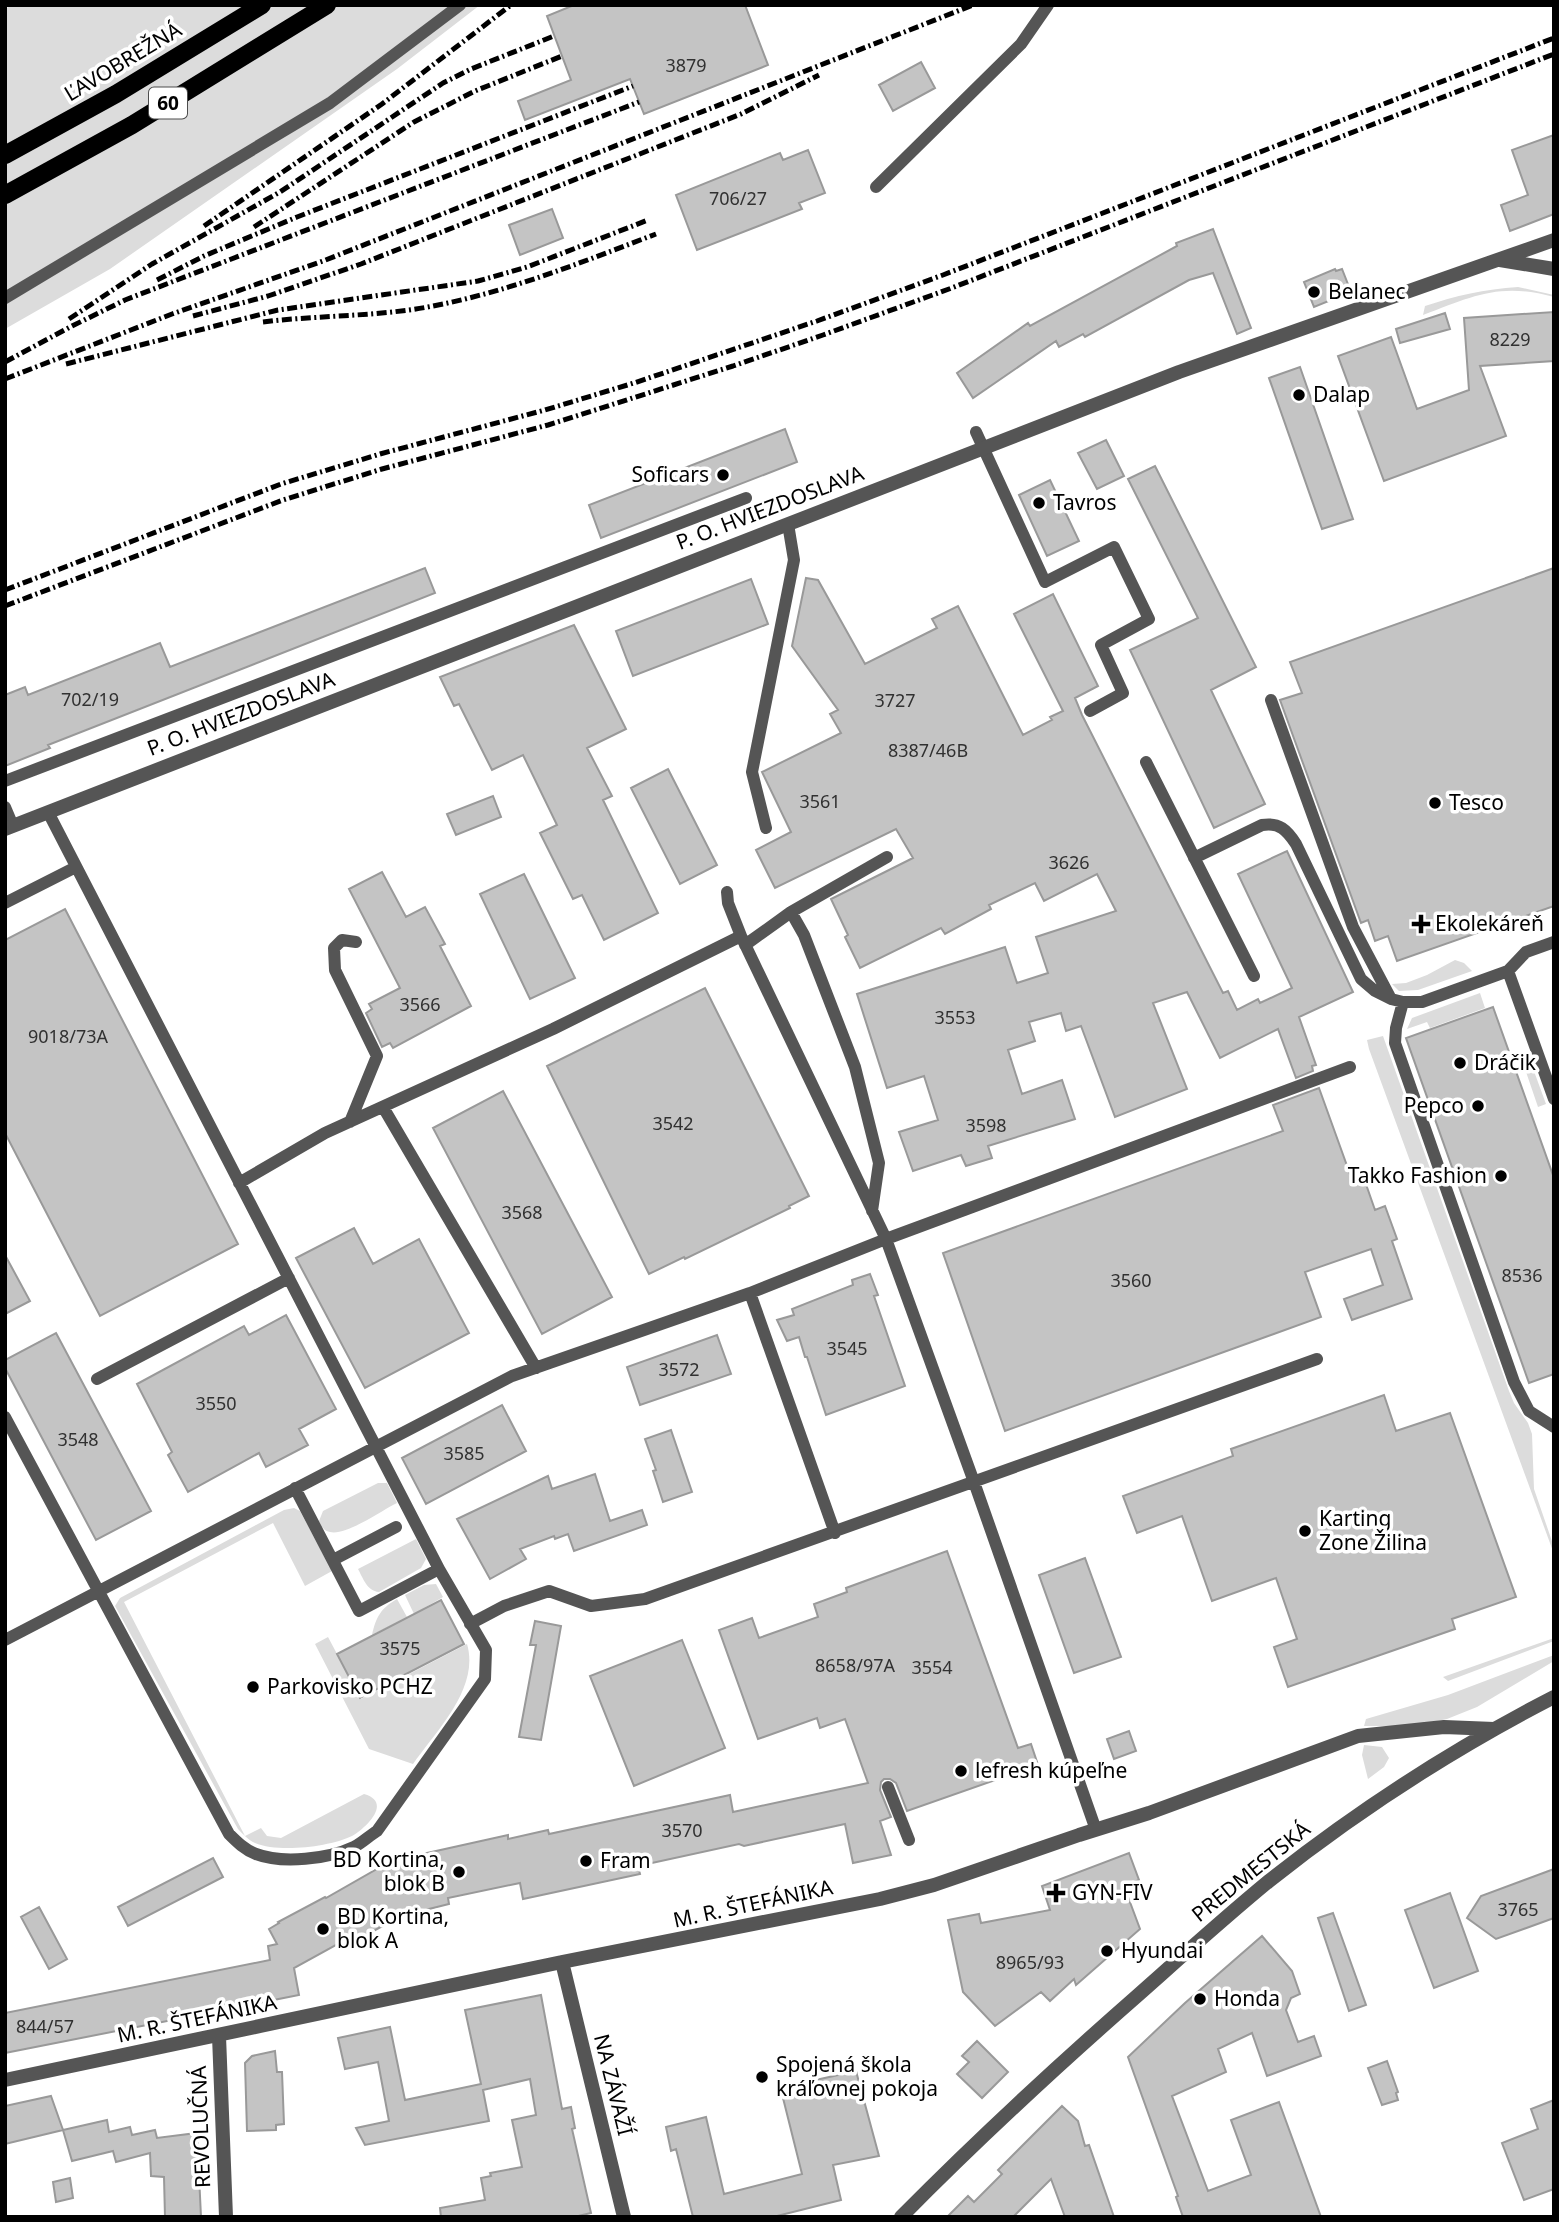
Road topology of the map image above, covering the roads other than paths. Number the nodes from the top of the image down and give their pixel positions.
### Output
1 (262, 5) edge
2 (327, 5) edge
3 (460, 5) edge
4 (1048, 5) edge
5 (5, 155) edge
6 (876, 187) dead end
7 (5, 195) edge
8 (1554, 240) edge
9 (1498, 260) junction
10 (1554, 269) edge
11 (5, 298) edge
12 (976, 432) dead end
13 (983, 448) junction
14 (746, 498) dead end
15 (788, 524) junction
16 (1271, 700) dead end
17 (1090, 711) dead end
18 (1146, 762) dead end
19 (5, 781) edge
20 (5, 807) edge
21 (48, 812) junction
22 (9, 827) edge
23 (766, 828) dead end
24 (887, 857) dead end
25 (1194, 858) junction
26 (76, 867) junction
27 (727, 892) dead end
28 (5, 903) edge
29 (791, 912) junction
30 (743, 941) junction
31 (356, 942) dead end
32 (1553, 943) edge
33 (1508, 971) junction
34 (1254, 976) dead end
35 (1397, 1001) junction
36 (1350, 1067) dead end
37 (1554, 1099) edge
38 (383, 1107) junction
39 (350, 1122) junction
40 (239, 1183) junction
41 (872, 1212) junction
42 (886, 1239) junction
43 (289, 1278) junction
44 (750, 1293) junction
45 (1317, 1359) dead end
46 (536, 1368) junction
47 (97, 1379) dead end
48 (5, 1417) edge
49 (1554, 1427) edge
50 (376, 1446) junction
51 (974, 1482) junction
52 (295, 1488) junction
53 (396, 1527) dead end
54 (835, 1533) junction
55 (333, 1560) junction
56 (439, 1569) junction
57 (97, 1591) junction
58 (470, 1625) junction
59 (5, 1640) edge
60 (1554, 1697) edge
61 (1494, 1729) junction
62 (888, 1787) dead end
63 (1096, 1830) junction
64 (909, 1840) dead end
65 (562, 1962) junction
66 (219, 2036) junction
67 (5, 2080) edge
68 (226, 2217) edge
69 (624, 2217) edge
70 (901, 2217) edge

1 - 5 main road, ĽAVOBREŽNÁ / 60
2 - 7 main road, 60
3 - 11 lane
4 - 6 lane
8 - 9 street, P. O. HVIEZDOSLAVA
9 - 10 street
9 - 13 street, P. O. HVIEZDOSLAVA
12 - 13 lane
13 - 15 street, P. O. HVIEZDOSLAVA
13 - 17 lane
14 - 19 lane
15 - 21 street, P. O. HVIEZDOSLAVA
15 - 23 lane
16 - 35 lane
18 - 25 lane
20 - 22 lane
21 - 22 street, P. O. HVIEZDOSLAVA
21 - 26 lane
24 - 29 lane
25 - 34 lane
25 - 35 lane
26 - 28 lane
26 - 40 lane
27 - 30 lane
29 - 30 lane
29 - 41 lane
30 - 38 lane
30 - 41 lane
31 - 39 lane
32 - 33 lane
33 - 35 lane
33 - 37 lane
35 - 49 lane
36 - 42 lane
38 - 39 lane
38 - 46 lane
39 - 40 lane
40 - 43 lane
41 - 42 lane
42 - 44 lane
42 - 51 lane
43 - 47 lane
43 - 50 lane
44 - 46 lane
44 - 54 lane
45 - 51 lane
46 - 50 lane
48 - 57 lane
50 - 52 lane
50 - 56 lane
51 - 54 lane
51 - 63 lane
52 - 55 lane
52 - 57 lane
53 - 55 lane
54 - 58 lane
55 - 56 lane
56 - 58 lane
57 - 58 lane
57 - 59 lane
60 - 61 street, PREDMESTSKÁ
61 - 63 street, M. R. ŠTEFÁNIKA
61 - 70 street, PREDMESTSKÁ
62 - 64 lane
63 - 65 street, M. R. ŠTEFÁNIKA
65 - 66 street, M. R. ŠTEFÁNIKA
65 - 69 street, NA ZÁVAŽÍ
66 - 67 street, M. R. ŠTEFÁNIKA
66 - 68 street, REVOLUČNÁ

